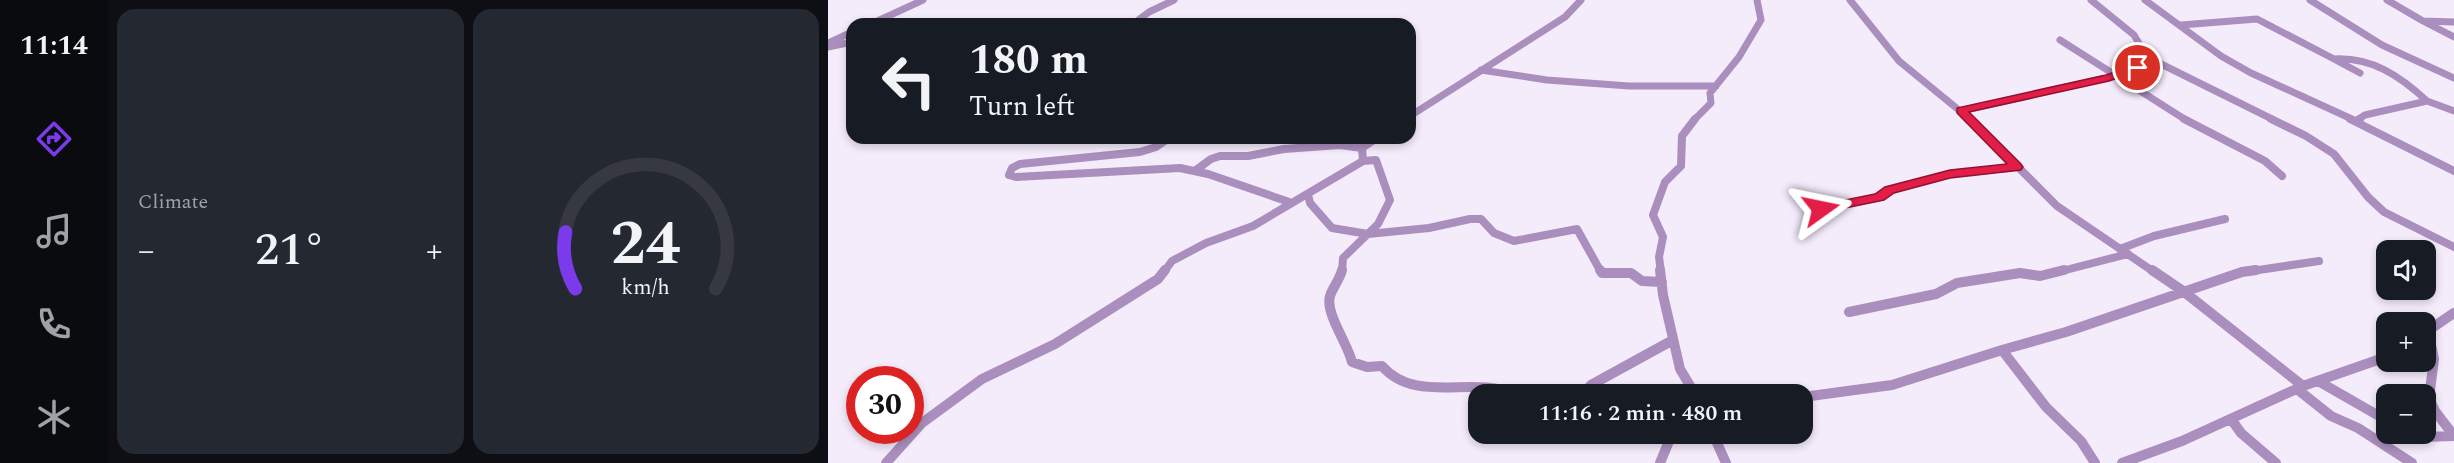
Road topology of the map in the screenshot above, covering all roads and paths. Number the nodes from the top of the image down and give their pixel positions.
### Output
1 (922, 0) edge
2 (1174, 0) edge
3 (1581, 0) edge
4 (1757, 0) edge
5 (1850, 0) edge
6 (2091, 0) edge
7 (2145, 0) edge
8 (2310, 0) edge
9 (2387, 0) edge
10 (884, 18) edge
11 (1141, 18) edge
12 (2422, 21) junction
13 (2454, 22) edge
14 (2181, 25) junction
15 (846, 35) edge
16 (2454, 36) edge
17 (2060, 40) dead end
18 (846, 43) edge
19 (828, 45) edge
20 (2334, 59) junction
21 (2153, 61) junction
22 (1481, 70) junction
23 (2360, 73) dead end
24 (2118, 76) junction
25 (2454, 78) edge
26 (1716, 86) junction
27 (2427, 101) junction
28 (1416, 109) edge
29 (1961, 111) junction
30 (2454, 111) edge
31 (2356, 121) junction
32 (1160, 144) edge
33 (1368, 144) edge
34 (1362, 148) junction
35 (1363, 161) junction
36 (2016, 167) junction
37 (1196, 170) junction
38 (2454, 171) edge
39 (2282, 176) dead end
40 (1308, 194) junction
41 (1293, 203) junction
42 (1821, 209) dead end
43 (2225, 219) dead end
44 (1368, 234) junction
45 (2454, 247) edge
46 (2124, 252) junction
47 (2319, 261) dead end
48 (1662, 282) junction
49 (2183, 291) junction
50 (1849, 312) dead end
51 (2454, 313) edge
52 (2436, 325) edge
53 (1673, 340) junction
54 (2002, 350) junction
55 (2376, 361) edge
56 (2433, 372) edge
57 (2318, 381) junction
58 (1593, 384) edge
59 (1688, 384) edge
60 (1468, 387) edge
61 (2300, 387) junction
62 (1813, 396) edge
63 (2376, 414) edge
64 (2231, 419) junction
65 (2454, 436) edge
66 (2436, 437) edge
67 (1668, 444) edge
68 (1717, 444) edge
69 (886, 463) edge
70 (1660, 463) edge
71 (1726, 463) edge
72 (2095, 463) edge
73 (2122, 463) edge
74 (2276, 463) edge
75 (2412, 463) edge

1 - 10 street
2 - 11 street
3 - 22 street
4 - 26 street
5 - 29 street
6 - 21 street
7 - 14 street
8 - 25 street
9 - 12 street
12 - 13 street
12 - 16 street
14 - 20 street
14 - 31 street
15 - 19 street
17 - 24 street
18 - 19 street
20 - 23 street
20 - 27 street
21 - 24 street
21 - 45 street
22 - 26 street
22 - 28 street
24 - 29 street
24 - 39 street
26 - 48 street
27 - 30 street
27 - 31 street
29 - 36 street
31 - 38 street
32 - 37 street
33 - 34 street
34 - 35 street
34 - 37 street
35 - 40 street
35 - 44 street
36 - 42 street
36 - 46 street
37 - 41 street
40 - 41 street
40 - 44 street
41 - 69 street
43 - 46 street
44 - 48 street
44 - 60 street
46 - 49 street
46 - 50 street
47 - 49 street
48 - 53 street
49 - 54 street
49 - 61 street
51 - 52 street
53 - 58 street
53 - 59 street
54 - 62 street
54 - 72 street
55 - 57 street
56 - 65 street
57 - 61 street
57 - 63 street
61 - 64 street
61 - 75 street
64 - 73 street
64 - 74 street
65 - 66 street
67 - 70 street
68 - 71 street

